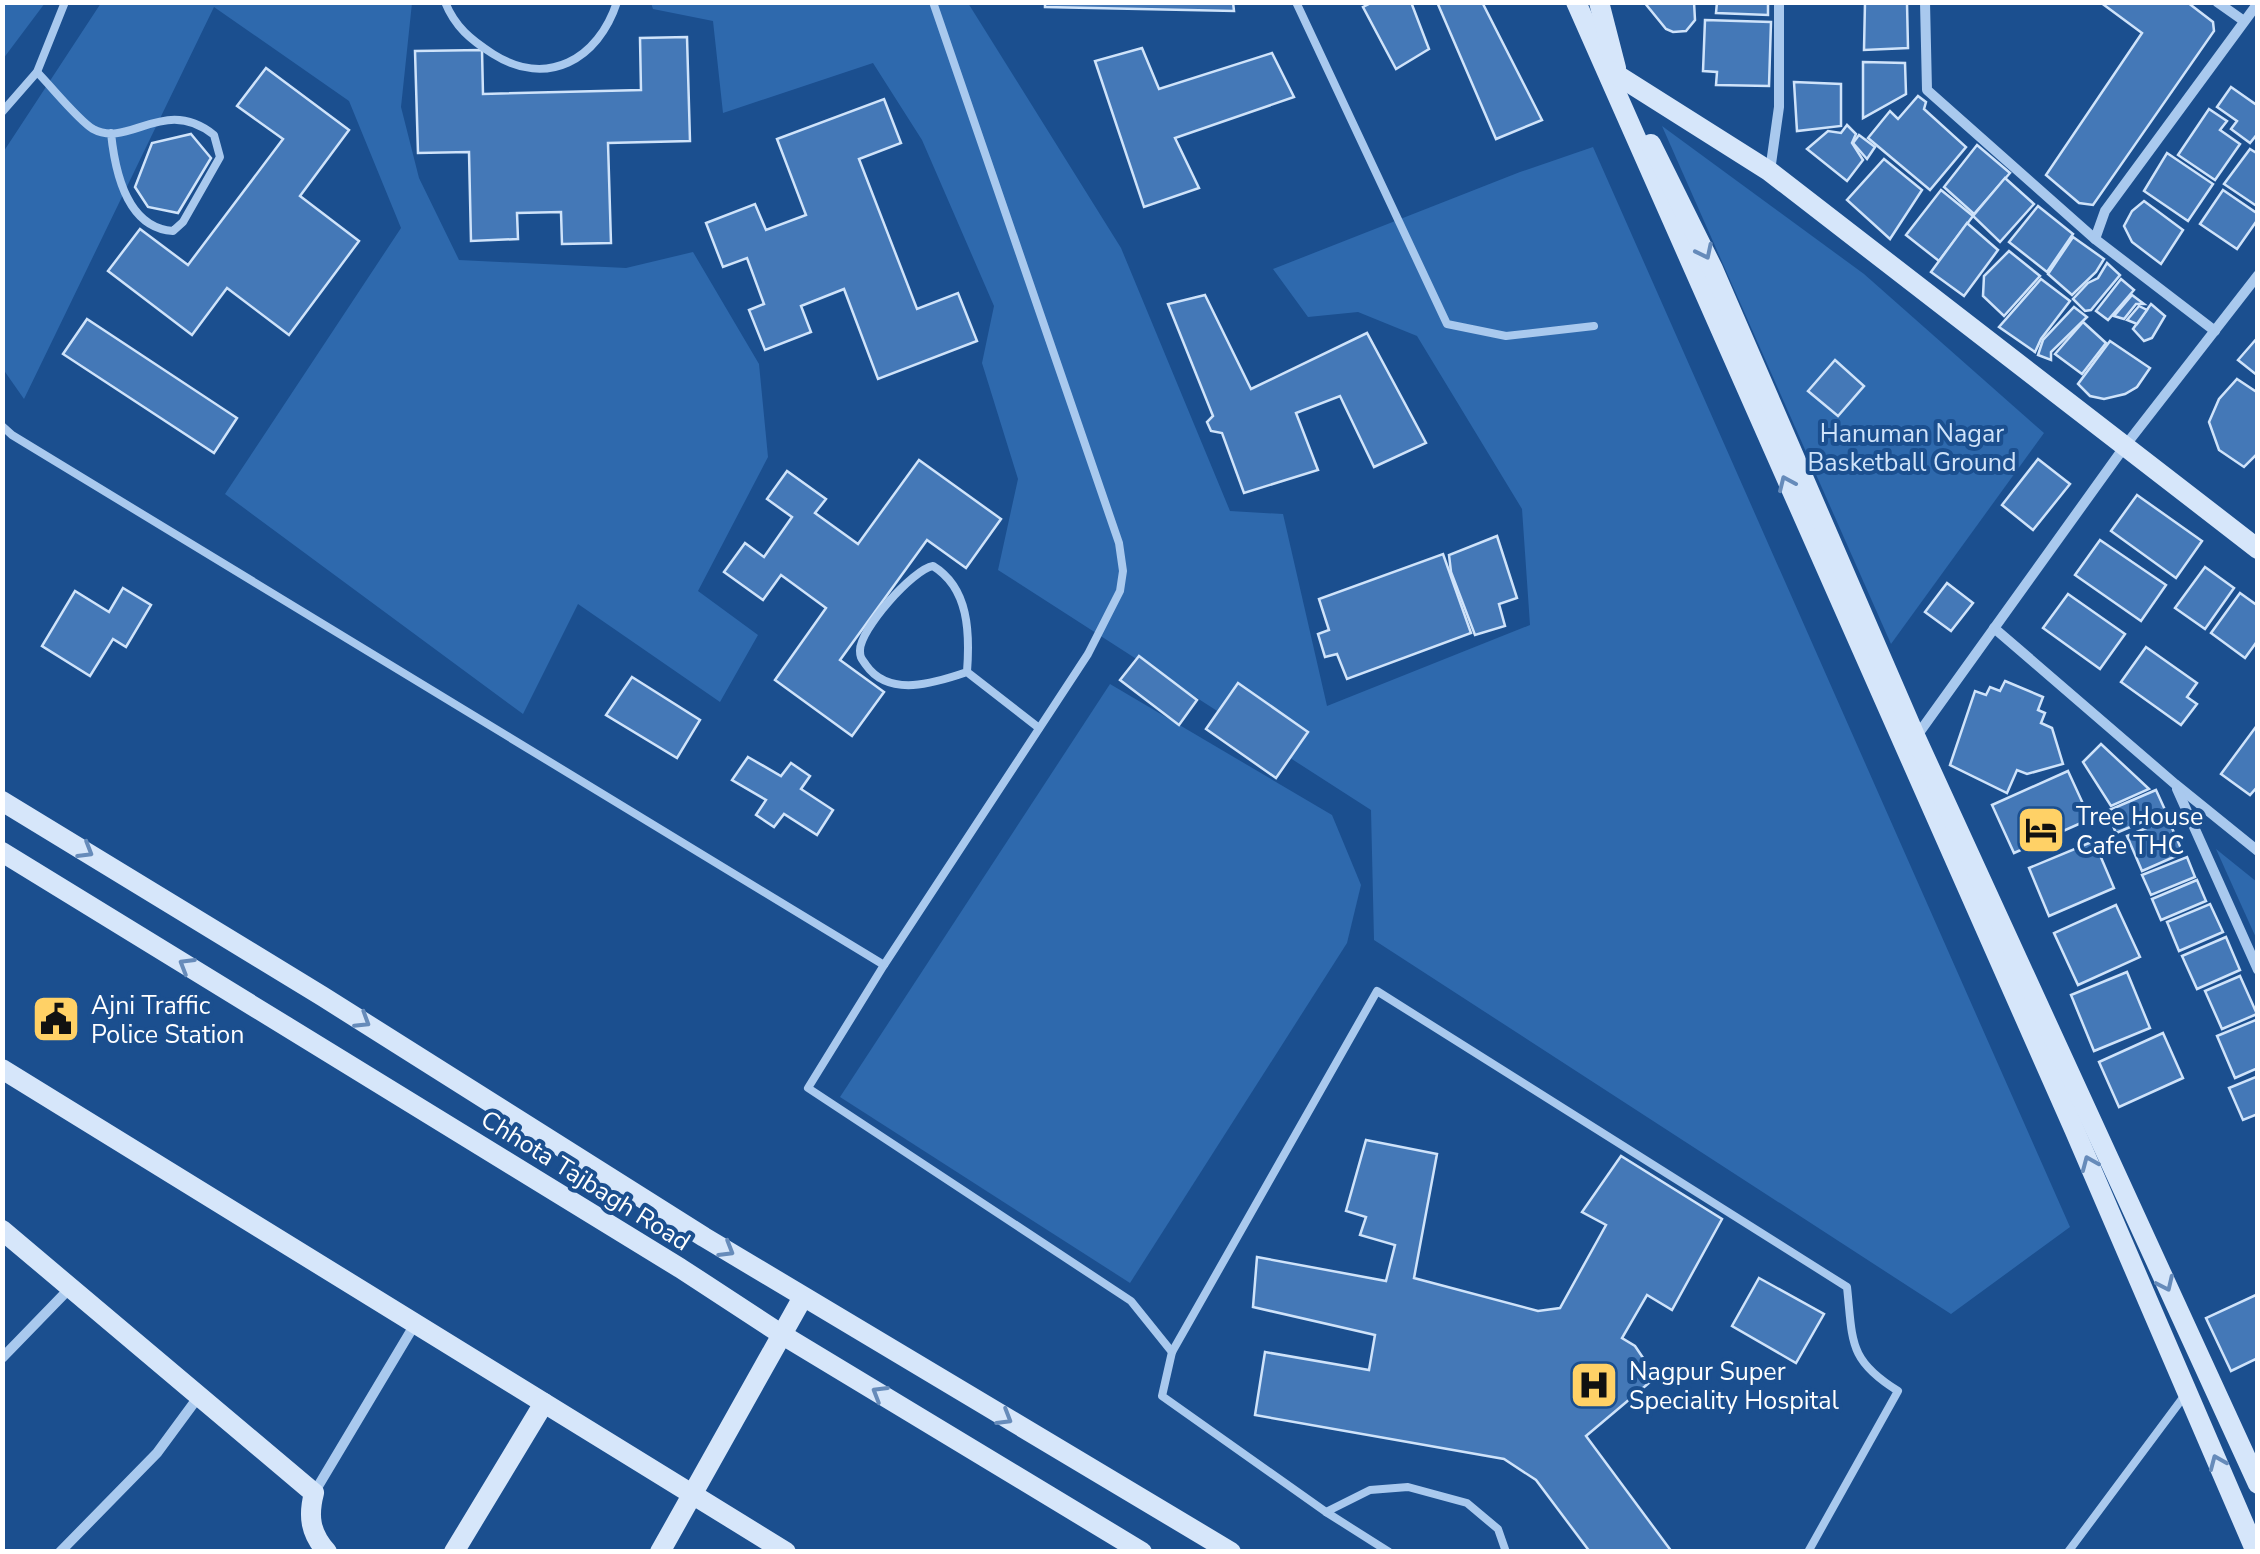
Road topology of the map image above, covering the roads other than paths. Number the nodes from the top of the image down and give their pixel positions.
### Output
1 (65, 2) edge
2 (446, 2) edge
3 (617, 2) edge
4 (933, 2) edge
5 (1296, 2) edge
6 (1576, 2) edge
7 (1599, 2) edge
8 (1779, 2) edge
9 (1924, 2) edge
10 (2217, 2) edge
11 (2258, 3) edge
12 (2244, 21) junction
13 (37, 72) junction
14 (1611, 72) junction
15 (2, 112) edge
16 (111, 134) junction
17 (1770, 172) junction
18 (2095, 239) junction
19 (2258, 275) edge
20 (1594, 326) dead end
21 (2216, 331) junction
22 (2, 426) edge
23 (2125, 446) junction
24 (2258, 549) edge
25 (1994, 628) junction
26 (967, 672) junction
27 (1039, 728) junction
28 (1916, 738) junction
29 (2175, 784) junction
30 (2, 801) edge
31 (2258, 850) edge
32 (2, 852) edge
33 (884, 966) junction
34 (2258, 970) edge
35 (2, 1069) edge
36 (2, 1230) edge
37 (70, 1287) junction
38 (803, 1296) junction
39 (415, 1324) junction
40 (781, 1334) junction
41 (1172, 1352) junction
42 (2, 1358) edge
43 (2187, 1392) junction
44 (199, 1396) junction
45 (544, 1403) junction
46 (2258, 1484) edge
47 (314, 1493) junction
48 (692, 1494) junction
49 (1326, 1512) junction
50 (315, 1547) edge
51 (60, 1552) edge
52 (454, 1552) edge
53 (660, 1552) edge
54 (786, 1552) edge
55 (1142, 1552) edge
56 (1232, 1552) edge
57 (1389, 1552) edge
58 (1506, 1552) edge
59 (1808, 1552) edge
60 (2068, 1552) edge
61 (2256, 1552) edge

1 - 13 lane
2 - 3 lane
4 - 27 lane
5 - 20 lane
6 - 14 main road
7 - 14 main road
8 - 17 street
9 - 18 street
10 - 12 street
11 - 12 street
12 - 18 street
13 - 15 lane
13 - 16 lane
14 - 17 main road
14 -> 28 main road
43 -> 14 main road
16 - 16 lane
17 - 23 main road
18 - 21 street
19 - 21 street
21 - 23 street
22 - 33 lane
23 - 24 main road
23 - 25 street
25 - 28 street
25 - 29 street
26 - 26 lane
26 - 27 lane
27 - 33 lane
28 -> 46 main road
29 - 31 street
29 - 34 street
30 -> 38 main road
40 -> 32 main road, Chhota Tajbagh Road
33 - 41 lane
35 - 39 main road
36 - 37 main road
37 - 42 street
37 - 44 main road
38 - 40 main road
38 -> 56 main road
39 - 45 main road
39 - 47 street
40 - 48 main road
55 -> 40 main road, Chhota Tajbagh Road
41 - 49 lane
41 - 59 lane
43 - 60 lane
61 -> 43 main road
44 - 47 main road
44 - 51 street
45 - 48 main road
45 - 52 main road
47 - 50 main road
48 - 53 main road
48 - 54 main road
49 - 57 lane
49 - 58 lane

